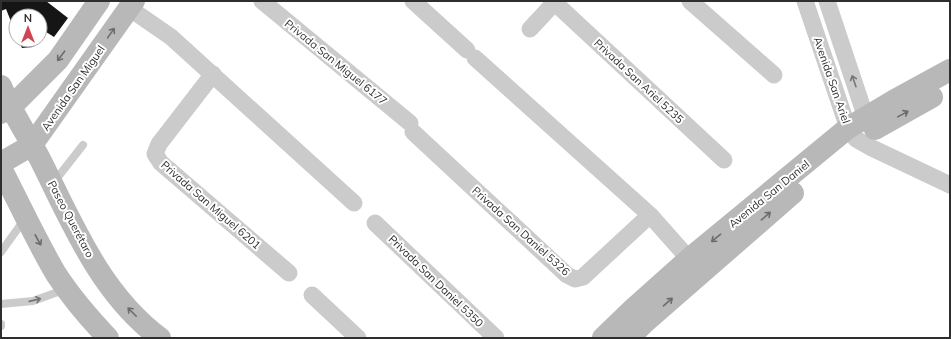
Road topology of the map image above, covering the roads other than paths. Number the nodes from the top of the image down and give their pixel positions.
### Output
1 (100, 1) edge
2 (262, 1) edge
3 (413, 1) edge
4 (690, 1) edge
5 (710, 1) edge
6 (805, 1) edge
7 (827, 1) edge
8 (555, 2) edge
9 (131, 4) edge
10 (718, 25) junction
11 (530, 29) dead end
12 (950, 70) edge
13 (213, 74) junction
14 (774, 75) dead end
15 (1, 86) edge
16 (950, 87) edge
17 (6, 110) edge
18 (411, 127) joint
19 (863, 133) junction
20 (32, 145) junction
21 (83, 145) dead end
22 (724, 160) dead end
23 (1, 163) edge
24 (1, 168) edge
25 (52, 184) junction
26 (950, 185) edge
27 (354, 203) dead end
28 (650, 215) junction
29 (26, 218) junction
30 (375, 223) dead end
31 (1, 252) edge
32 (689, 259) junction
33 (289, 273) dead end
34 (67, 288) junction
35 (312, 296) dead end
36 (1, 304) edge
37 (635, 324) edge
38 (108, 338) edge
39 (160, 338) edge
40 (358, 338) edge
41 (496, 338) edge
42 (603, 338) edge

1 -> 17 main road
2 - 18 street, Privada San Miguel 6177
3 - 28 street
4 - 10 street
5 - 10 street
6 - 19 street, Avenida San Ariel
19 -> 7 street, Avenida San Ariel
8 - 11 street, Privada San Ariel 5235
8 - 22 street, Privada San Ariel 5235
9 - 13 street
20 -> 9 main road, Avenida San Miguel
10 - 14 street
12 - 19 main road, Avenida San Daniel
13 - 27 street
13 - 33 street, Privada San Miguel 6201
15 - 17 main road, Paseo Querétaro
19 -> 16 main road, Avenida San Daniel
17 - 20 main road, Paseo Querétaro
18 - 28 street, Privada San Daniel 5326
19 - 26 street
19 -> 32 main road, Avenida San Daniel
37 -> 19 main road, Avenida San Daniel
20 - 23 main road, Avenida San Miguel
20 - 25 main road, Paseo Querétaro
21 - 25 lane
24 - 29 main road
39 -> 25 main road, Paseo Querétaro
28 - 32 street
29 - 31 lane
29 -> 34 main road
30 - 41 street, Privada San Daniel 5350
32 - 37 main road, Avenida San Daniel
36 -> 34 lane
34 - 38 main road
35 - 40 street
37 - 42 main road, Avenida San Daniel

